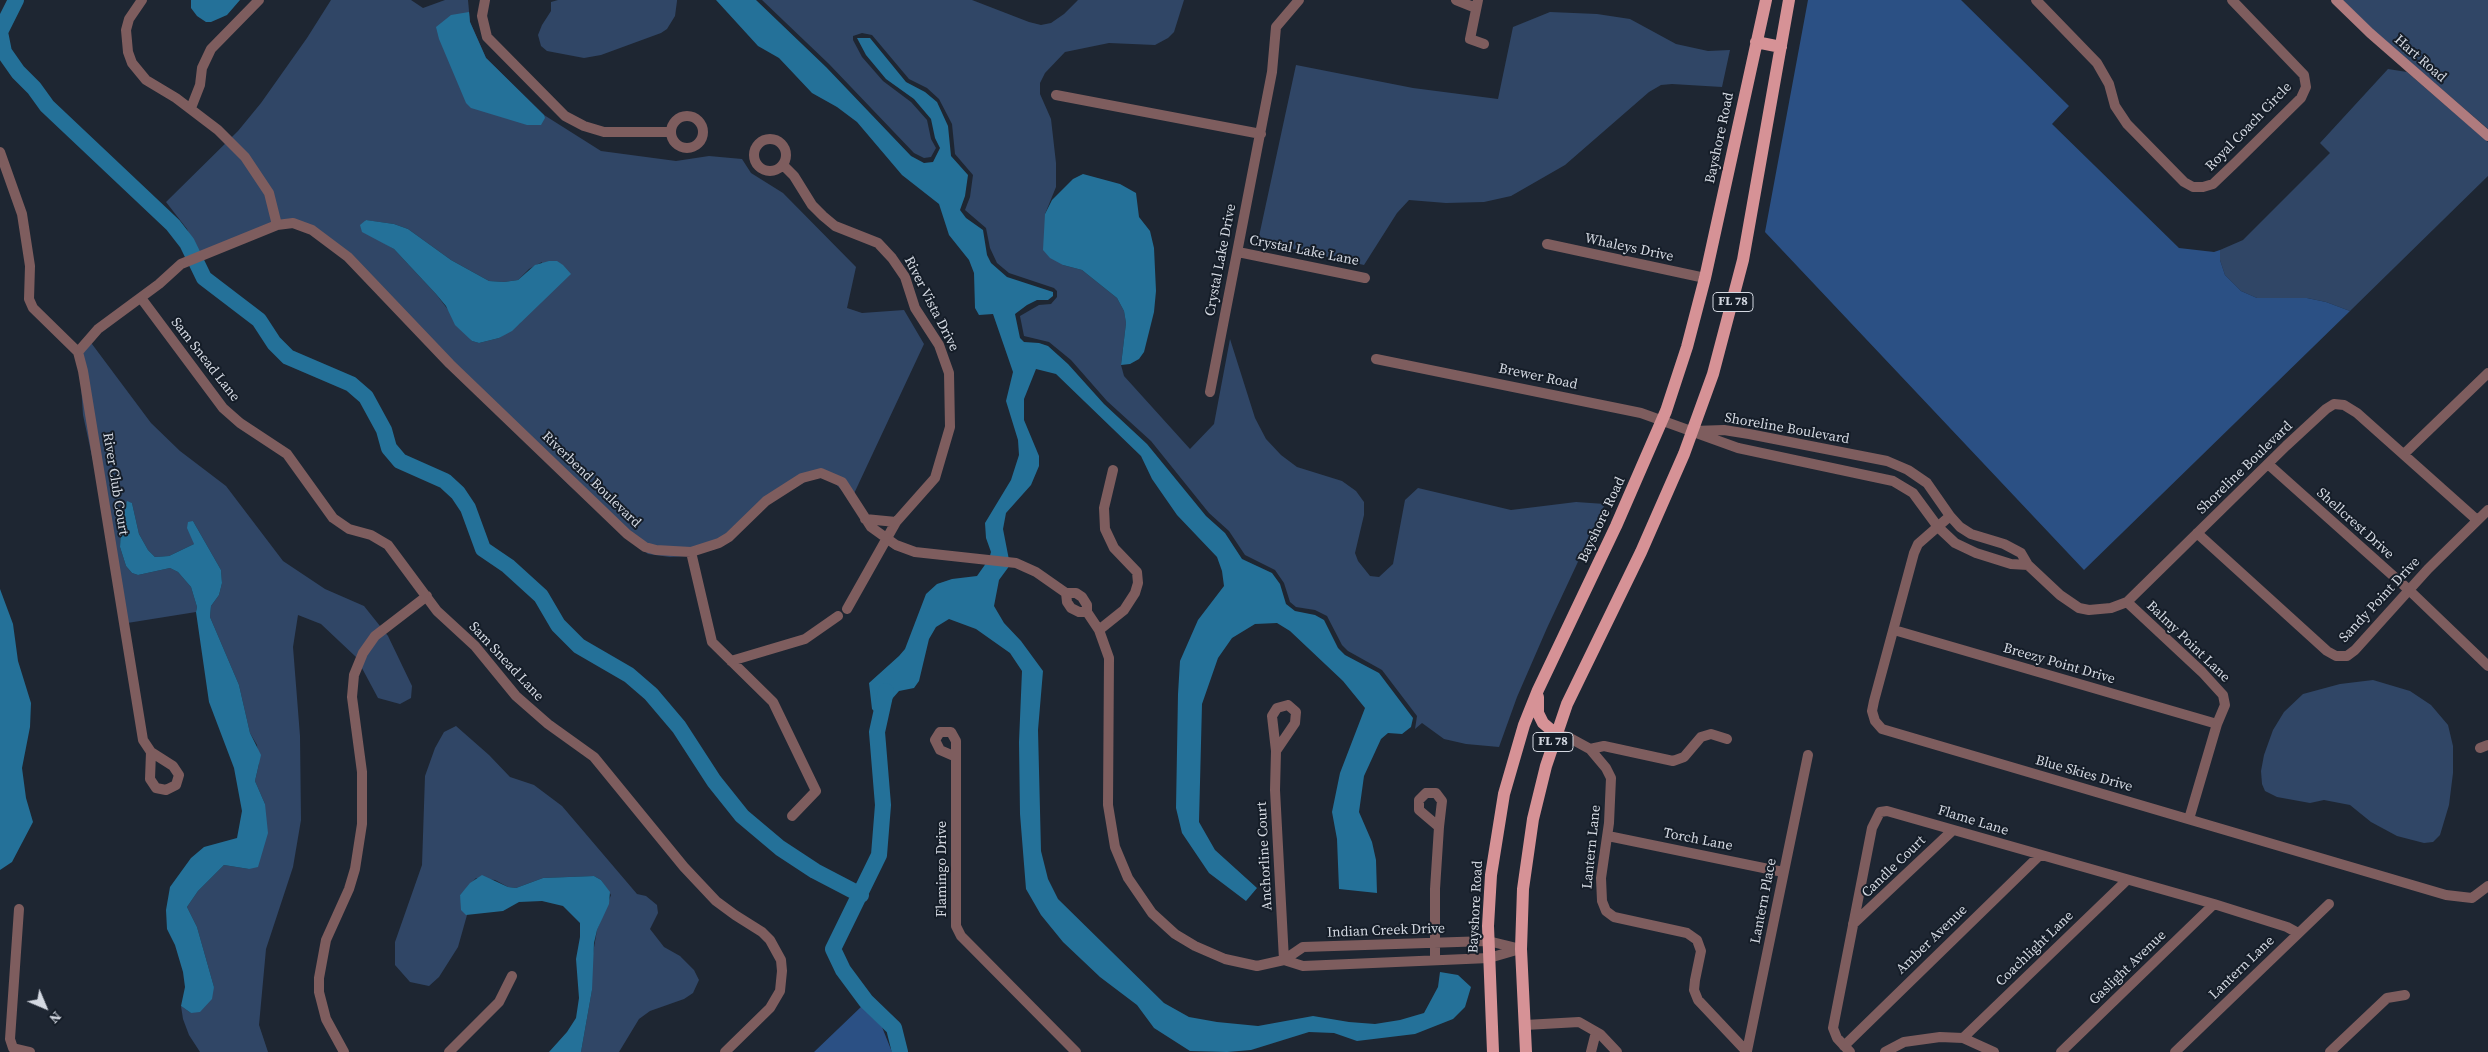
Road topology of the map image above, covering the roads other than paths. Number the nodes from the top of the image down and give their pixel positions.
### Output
1 (142, 0) edge
2 (259, 0) edge
3 (485, 0) edge
4 (1298, 0) edge
5 (1456, 0) edge
6 (1766, 0) edge
7 (1788, 0) edge
8 (2036, 0) edge
9 (2232, 0) edge
10 (2336, 0) edge
11 (1477, 4) edge
12 (1756, 42) junction
13 (1484, 44) dead end
14 (1780, 47) junction
15 (1056, 95) dead end
16 (190, 108) junction
17 (671, 132) dead end
18 (1261, 134) junction
19 (2488, 136) edge
20 (0, 152) edge
21 (783, 165) dead end
22 (277, 225) junction
23 (1547, 244) dead end
24 (1238, 252) junction
25 (1365, 278) dead end
26 (1705, 278) junction
27 (141, 298) junction
28 (78, 352) junction
29 (1376, 359) dead end
30 (2488, 373) edge
31 (1210, 392) dead end
32 (1662, 420) junction
33 (1693, 430) junction
34 (2404, 454) junction
35 (2268, 464) junction
36 (1112, 470) dead end
37 (2488, 510) edge
38 (1950, 516) junction
39 (865, 519) junction
40 (2477, 520) junction
41 (896, 522) junction
42 (1938, 526) junction
43 (2197, 533) junction
44 (887, 536) junction
45 (691, 552) junction
46 (2028, 565) junction
47 (2409, 590) junction
48 (1066, 592) junction
49 (427, 596) junction
50 (2126, 602) junction
51 (847, 609) dead end
52 (1087, 612) junction
53 (838, 616) dead end
54 (1099, 630) junction
55 (1894, 630) junction
56 (731, 661) junction
57 (2488, 666) edge
58 (1538, 690) junction
59 (2217, 724) junction
60 (1556, 734) junction
61 (1727, 739) dead end
62 (1590, 750) junction
63 (1276, 751) dead end
64 (151, 752) dead end
65 (1808, 755) dead end
66 (956, 757) dead end
67 (792, 816) dead end
68 (2190, 819) junction
69 (1439, 827) dead end
70 (1953, 830) junction
71 (1608, 836) junction
72 (2039, 856) junction
73 (1783, 872) junction
74 (2126, 881) junction
75 (2488, 886) edge
76 (2214, 904) junction
77 (2329, 904) dead end
78 (18, 909) dead end
79 (1854, 924) junction
80 (2298, 933) junction
81 (1488, 941) junction
82 (1436, 943) junction
83 (1521, 949) junction
84 (1489, 958) junction
85 (1284, 960) junction
86 (1435, 960) junction
87 (512, 976) dead end
88 (2405, 995) dead end
89 (1525, 1025) junction
90 (1596, 1032) junction
91 (1963, 1038) junction
92 (1847, 1049) edge
93 (30, 1052) edge
94 (344, 1052) edge
95 (449, 1052) edge
96 (725, 1052) edge
97 (1076, 1052) edge
98 (1493, 1052) edge
99 (1526, 1052) edge
100 (1591, 1052) edge
101 (1617, 1052) edge
102 (1747, 1052) edge
103 (1885, 1052) edge
104 (1994, 1052) edge
105 (2061, 1052) edge
106 (2175, 1052) edge
107 (2330, 1052) edge

1 - 16 street
2 - 16 street
3 - 17 street
4 - 18 street, Crystal Lake Drive
5 - 11 street
6 - 12 main road, Bayshore Road / FL 78
7 - 14 main road, FL 78
8 - 9 street, Royal Coach Circle
10 - 19 street, Hart Road
11 - 13 street
12 - 14 main road
12 - 26 main road, Bayshore Road / FL 78
14 - 33 main road, FL 78
15 - 18 street
16 - 22 street
18 - 24 street, Crystal Lake Drive
20 - 28 street
21 - 41 street, River Vista Drive
22 - 27 street, Riverbend Boulevard
22 - 45 street, Riverbend Boulevard
23 - 26 street, Whaleys Drive
24 - 25 street, Crystal Lake Lane
24 - 31 street, Crystal Lake Drive
26 - 32 main road, Bayshore Road / FL 78
27 - 28 street
27 - 49 street, Sam Snead Lane
28 - 64 street, River Club Court
29 - 32 street, Brewer Road
30 - 34 street
32 - 33 street, Brewer Road
32 - 58 main road, Bayshore Road / FL 78
33 - 38 street, Shoreline Boulevard
33 - 42 street, Shoreline Boulevard
33 - 60 main road, FL 78
34 - 35 street, Shoreline Boulevard
34 - 40 street, Shoreline Boulevard
35 - 43 street, Shoreline Boulevard
35 - 47 street, Shellcrest Drive
36 - 54 street
37 - 40 street, Sandy Point Drive
38 - 42 street, Blue Skies Drive
38 - 46 street, Shoreline Boulevard
39 - 41 street
39 - 44 street, Riverbend Boulevard
39 - 45 street, Riverbend Boulevard
40 - 47 street, Sandy Point Drive
41 - 44 street, River Vista Drive
42 - 46 street, Shoreline Boulevard
42 - 55 street, Blue Skies Drive
43 - 47 street, Sandy Point Drive
43 - 50 street, Shoreline Boulevard
44 - 48 street, Riverbend Boulevard
44 - 51 street, River Vista Drive
45 - 56 street
46 - 50 street, Shoreline Boulevard
47 - 57 street, Shellcrest Drive
48 - 52 street, Riverbend Boulevard
48 - 52 street, Riverbend Boulevard
49 - 94 street
49 - 96 street, Sam Snead Lane
50 - 59 street, Balmy Point Lane
52 - 54 street, Riverbend Boulevard
53 - 56 street
54 - 85 street, Indian Creek Drive
55 - 59 street, Breezy Point Drive
55 - 68 street, Blue Skies Drive
56 - 67 street
58 - 60 main road
58 - 81 main road, Bayshore Road / FL 78
59 - 68 street, Balmy Point Lane
60 - 62 street, Lantern Lane
60 - 83 main road, FL 78
61 - 62 street
62 - 71 street, Lantern Lane
63 - 85 street, Anchorline Court
65 - 73 street, Lantern Place
66 - 97 street, Flamingo Drive
68 - 75 street, Blue Skies Drive
69 - 82 street
70 - 72 street, Flame Lane
70 - 79 street, Candle Court
70 - 79 street, Flame Lane
71 - 73 street, Torch Lane
71 - 102 street, Lantern Lane
72 - 74 street, Flame Lane
72 - 92 street, Amber Avenue
73 - 102 street, Lantern Place
74 - 76 street, Flame Lane
74 - 91 street, Coachlight Lane
76 - 80 street, Flame Lane
76 - 105 street, Gaslight Avenue
77 - 80 street, Lantern Lane
78 - 93 street
79 - 92 street, Flame Lane
80 - 106 street, Lantern Lane
81 - 82 street, Indian Creek Drive
81 - 83 street, Indian Creek Drive
81 - 84 main road, Bayshore Road / FL 78
82 - 85 street, Indian Creek Drive
82 - 86 street
83 - 84 street, Indian Creek Drive
83 - 89 main road, FL 78
84 - 86 street, Indian Creek Drive
84 - 98 main road, Bayshore Road / FL 78
85 - 86 street, Indian Creek Drive
87 - 95 street
88 - 107 street
89 - 90 street
89 - 99 main road, FL 78
90 - 100 street
90 - 101 street
91 - 103 street
91 - 104 street

